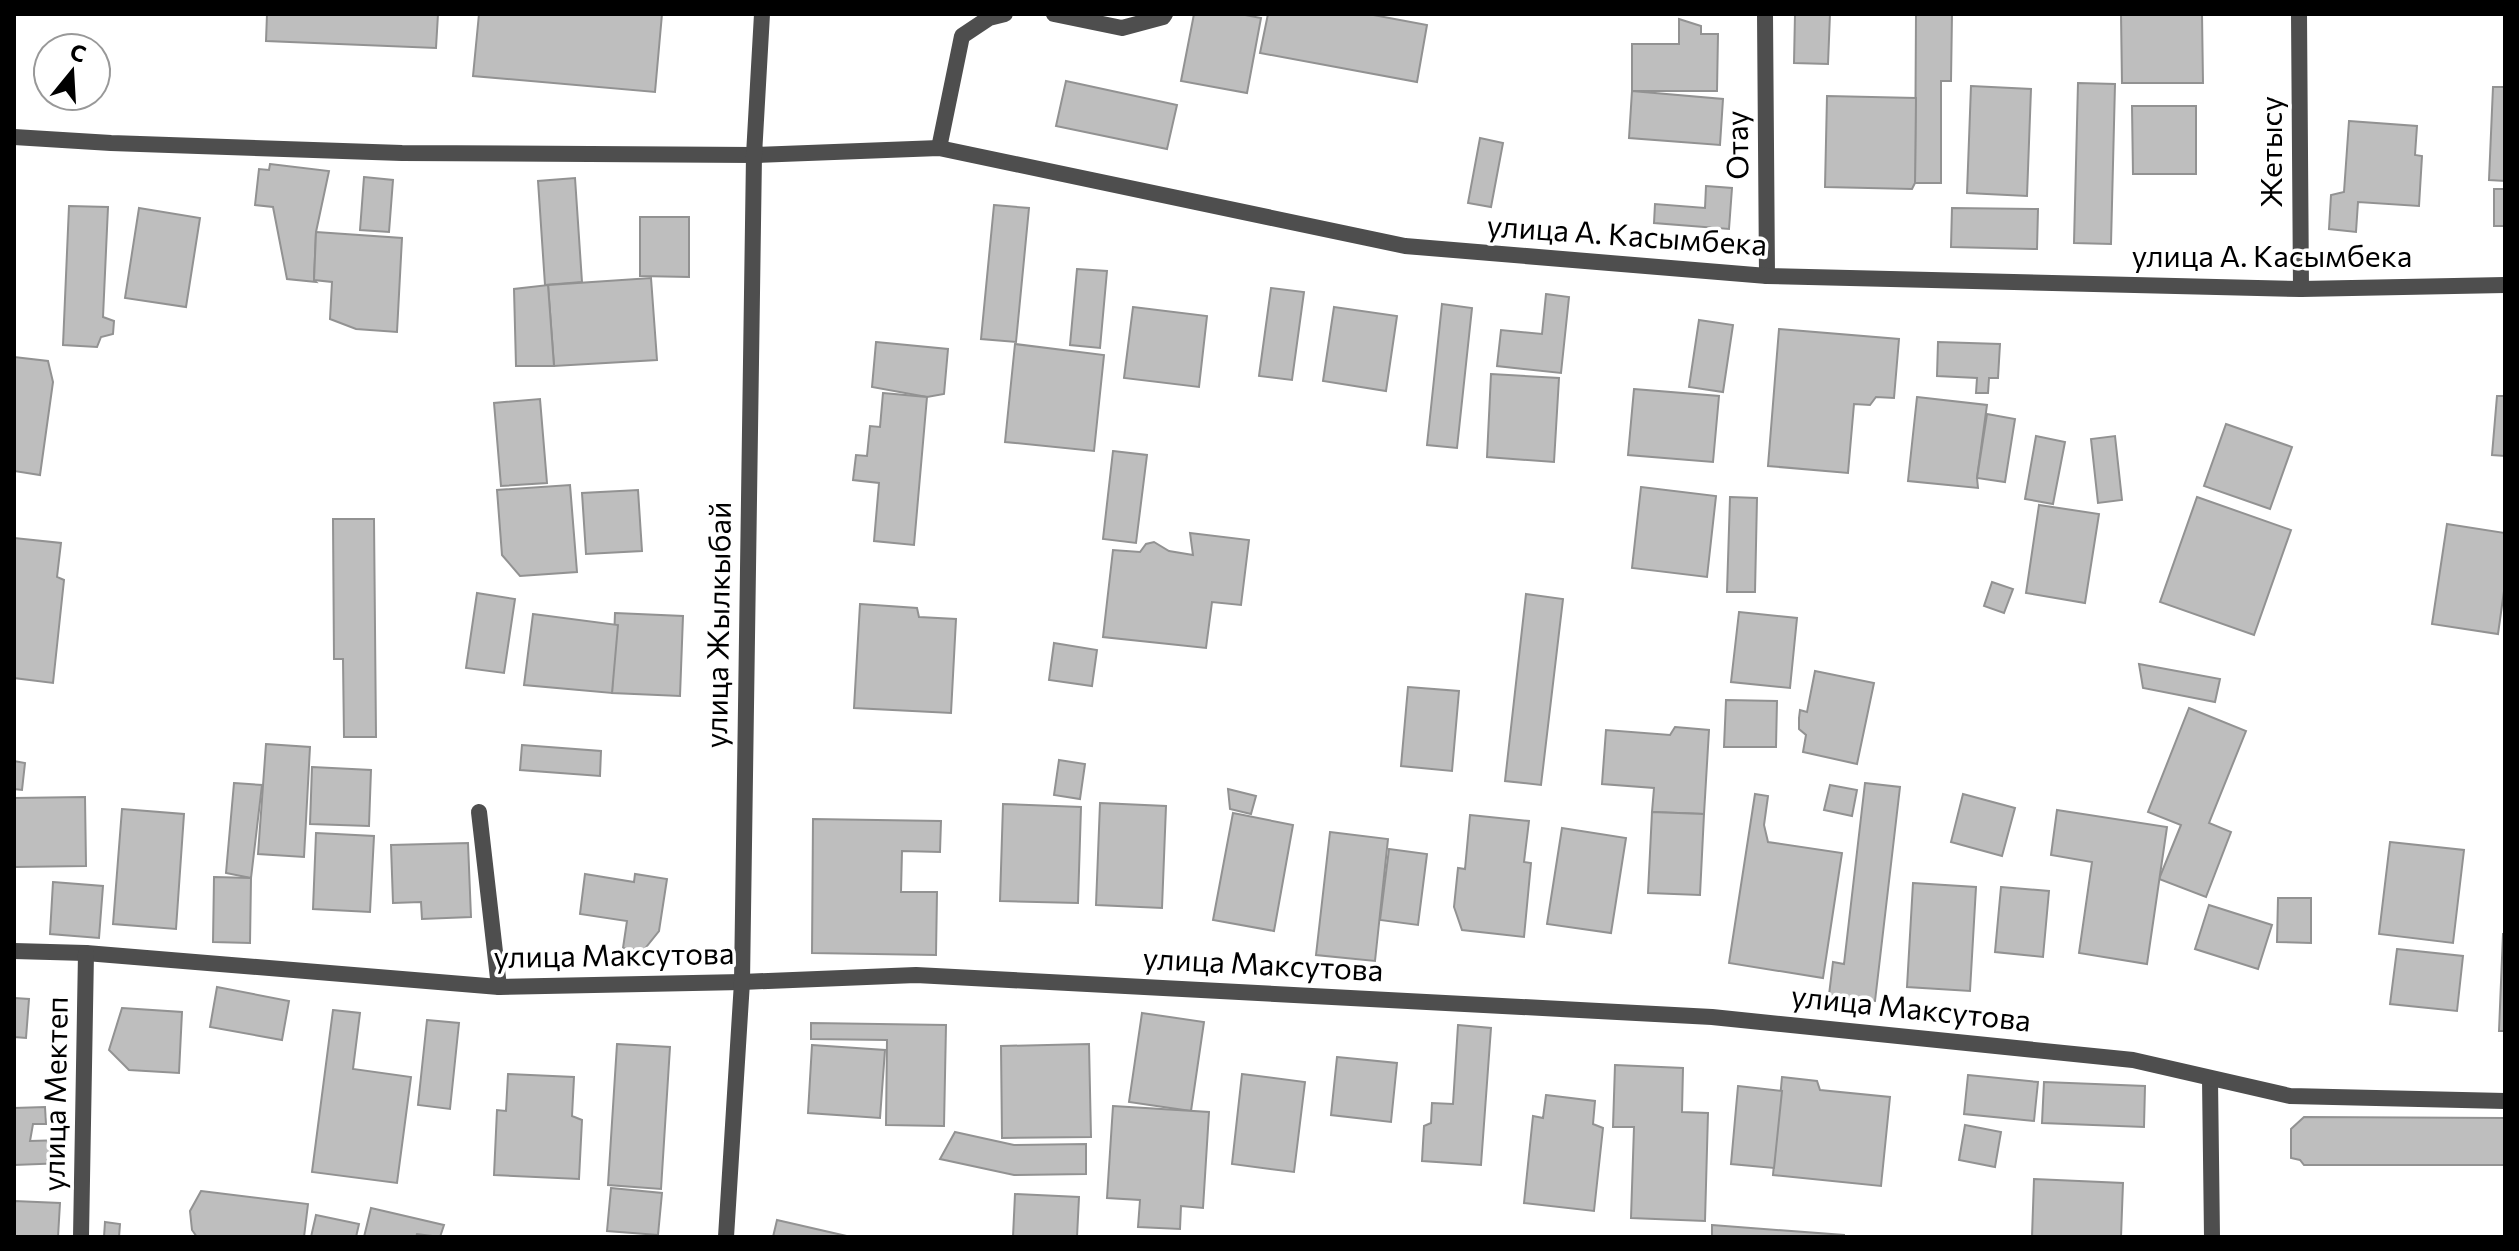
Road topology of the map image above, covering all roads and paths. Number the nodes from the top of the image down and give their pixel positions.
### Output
1 (762, 14) edge
2 (1005, 14) edge
3 (1054, 14) edge
4 (1165, 14) edge
5 (1765, 14) edge
6 (2299, 14) edge
7 (14, 137) edge
8 (939, 148) junction
9 (754, 155) junction
10 (1767, 276) junction
11 (2505, 285) edge
12 (2301, 289) junction
13 (479, 812) dead end
14 (14, 951) edge
15 (86, 953) junction
16 (742, 982) junction
17 (499, 987) junction
18 (2210, 1079) junction
19 (2505, 1101) edge
20 (81, 1237) edge
21 (726, 1237) edge
22 (2212, 1237) edge

1 - 9 street, улица Жылкыбай
2 - 8 street
3 - 4 street
5 - 10 street, Отау
6 - 12 street, Жетысу
7 - 9 street, улица А. Касымбека
8 - 9 street, улица А. Касымбека
8 - 10 street, улица А. Касымбека
9 - 16 street, улица Жылкыбай
10 - 12 street, улица А. Касымбека
11 - 12 street, улица А. Касымбека
13 - 17 street
14 - 15 street, улица Максутова
15 - 17 street, улица Максутова
15 - 20 street, улица Мектеп
16 - 17 street, улица Максутова
16 - 18 street, улица Максутова
16 - 21 street, улица Жылкыбай
18 - 19 street, улица Максутова
18 - 22 street

